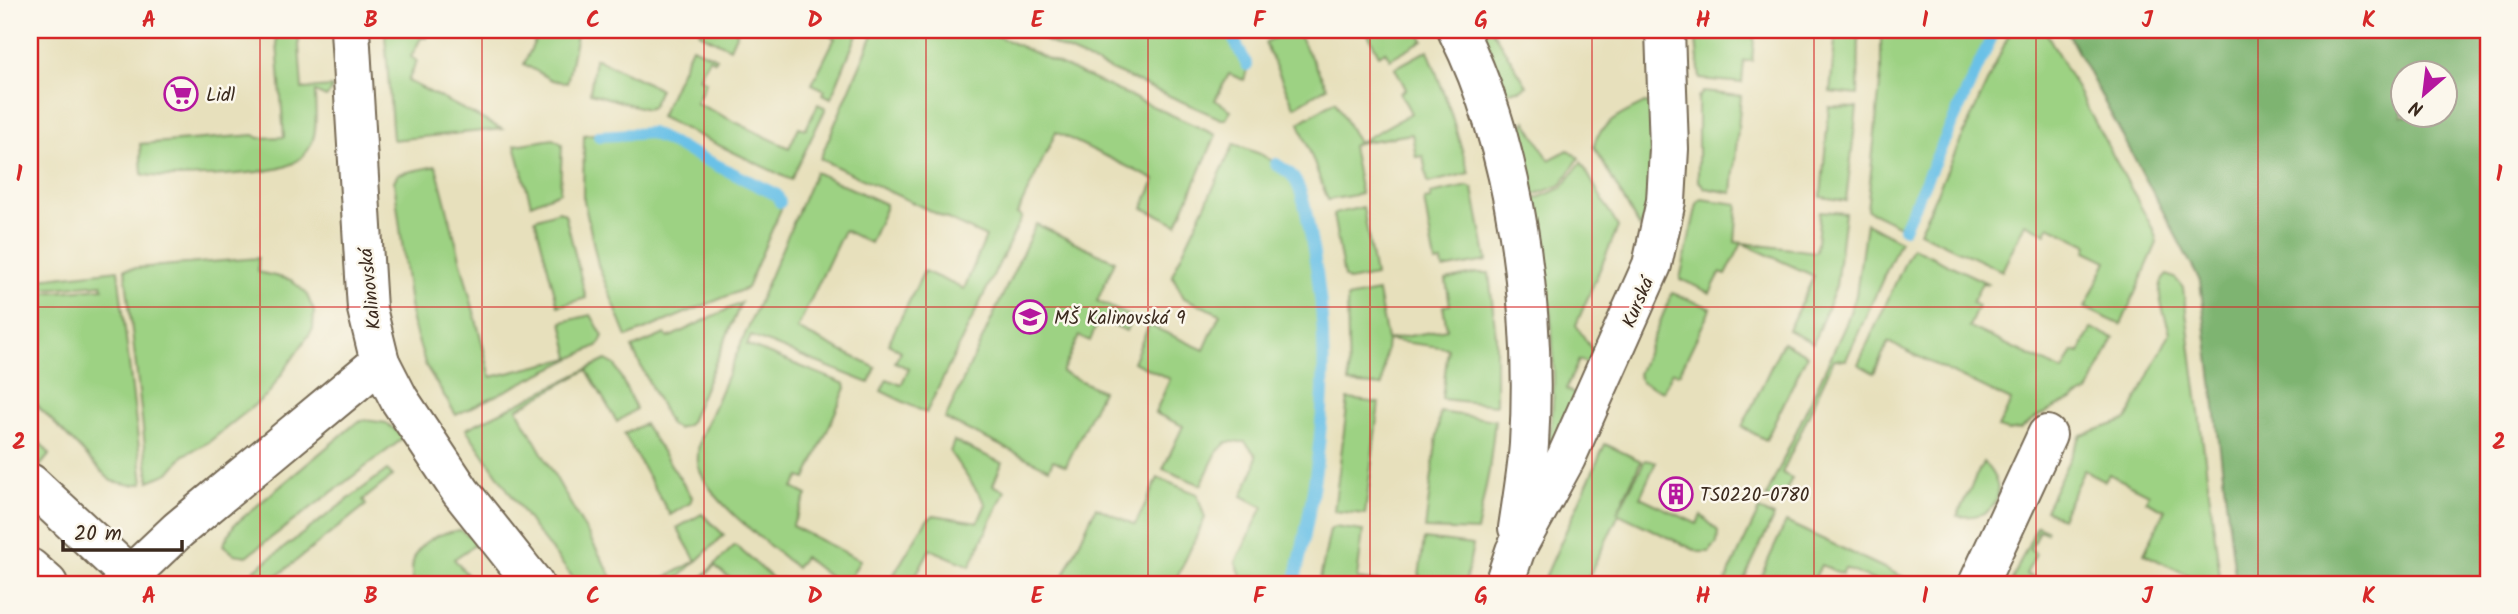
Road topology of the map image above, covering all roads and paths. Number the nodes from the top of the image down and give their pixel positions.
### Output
1 (350, 30) edge
2 (1457, 30) edge
3 (1665, 30) edge
4 (380, 362) junction
5 (2047, 435) dead end
6 (30, 483) edge
7 (30, 568) edge
8 (1509, 568) edge
9 (130, 581) edge
10 (48, 584) edge
11 (534, 584) edge
12 (1978, 584) edge

1 - 4 street, Kalinovská
2 - 8 street, Kurská
3 - 8 street, Kurská
4 - 9 street
4 - 11 street, Kalinovská
5 - 12 street
6 - 9 street
7 - 10 street

